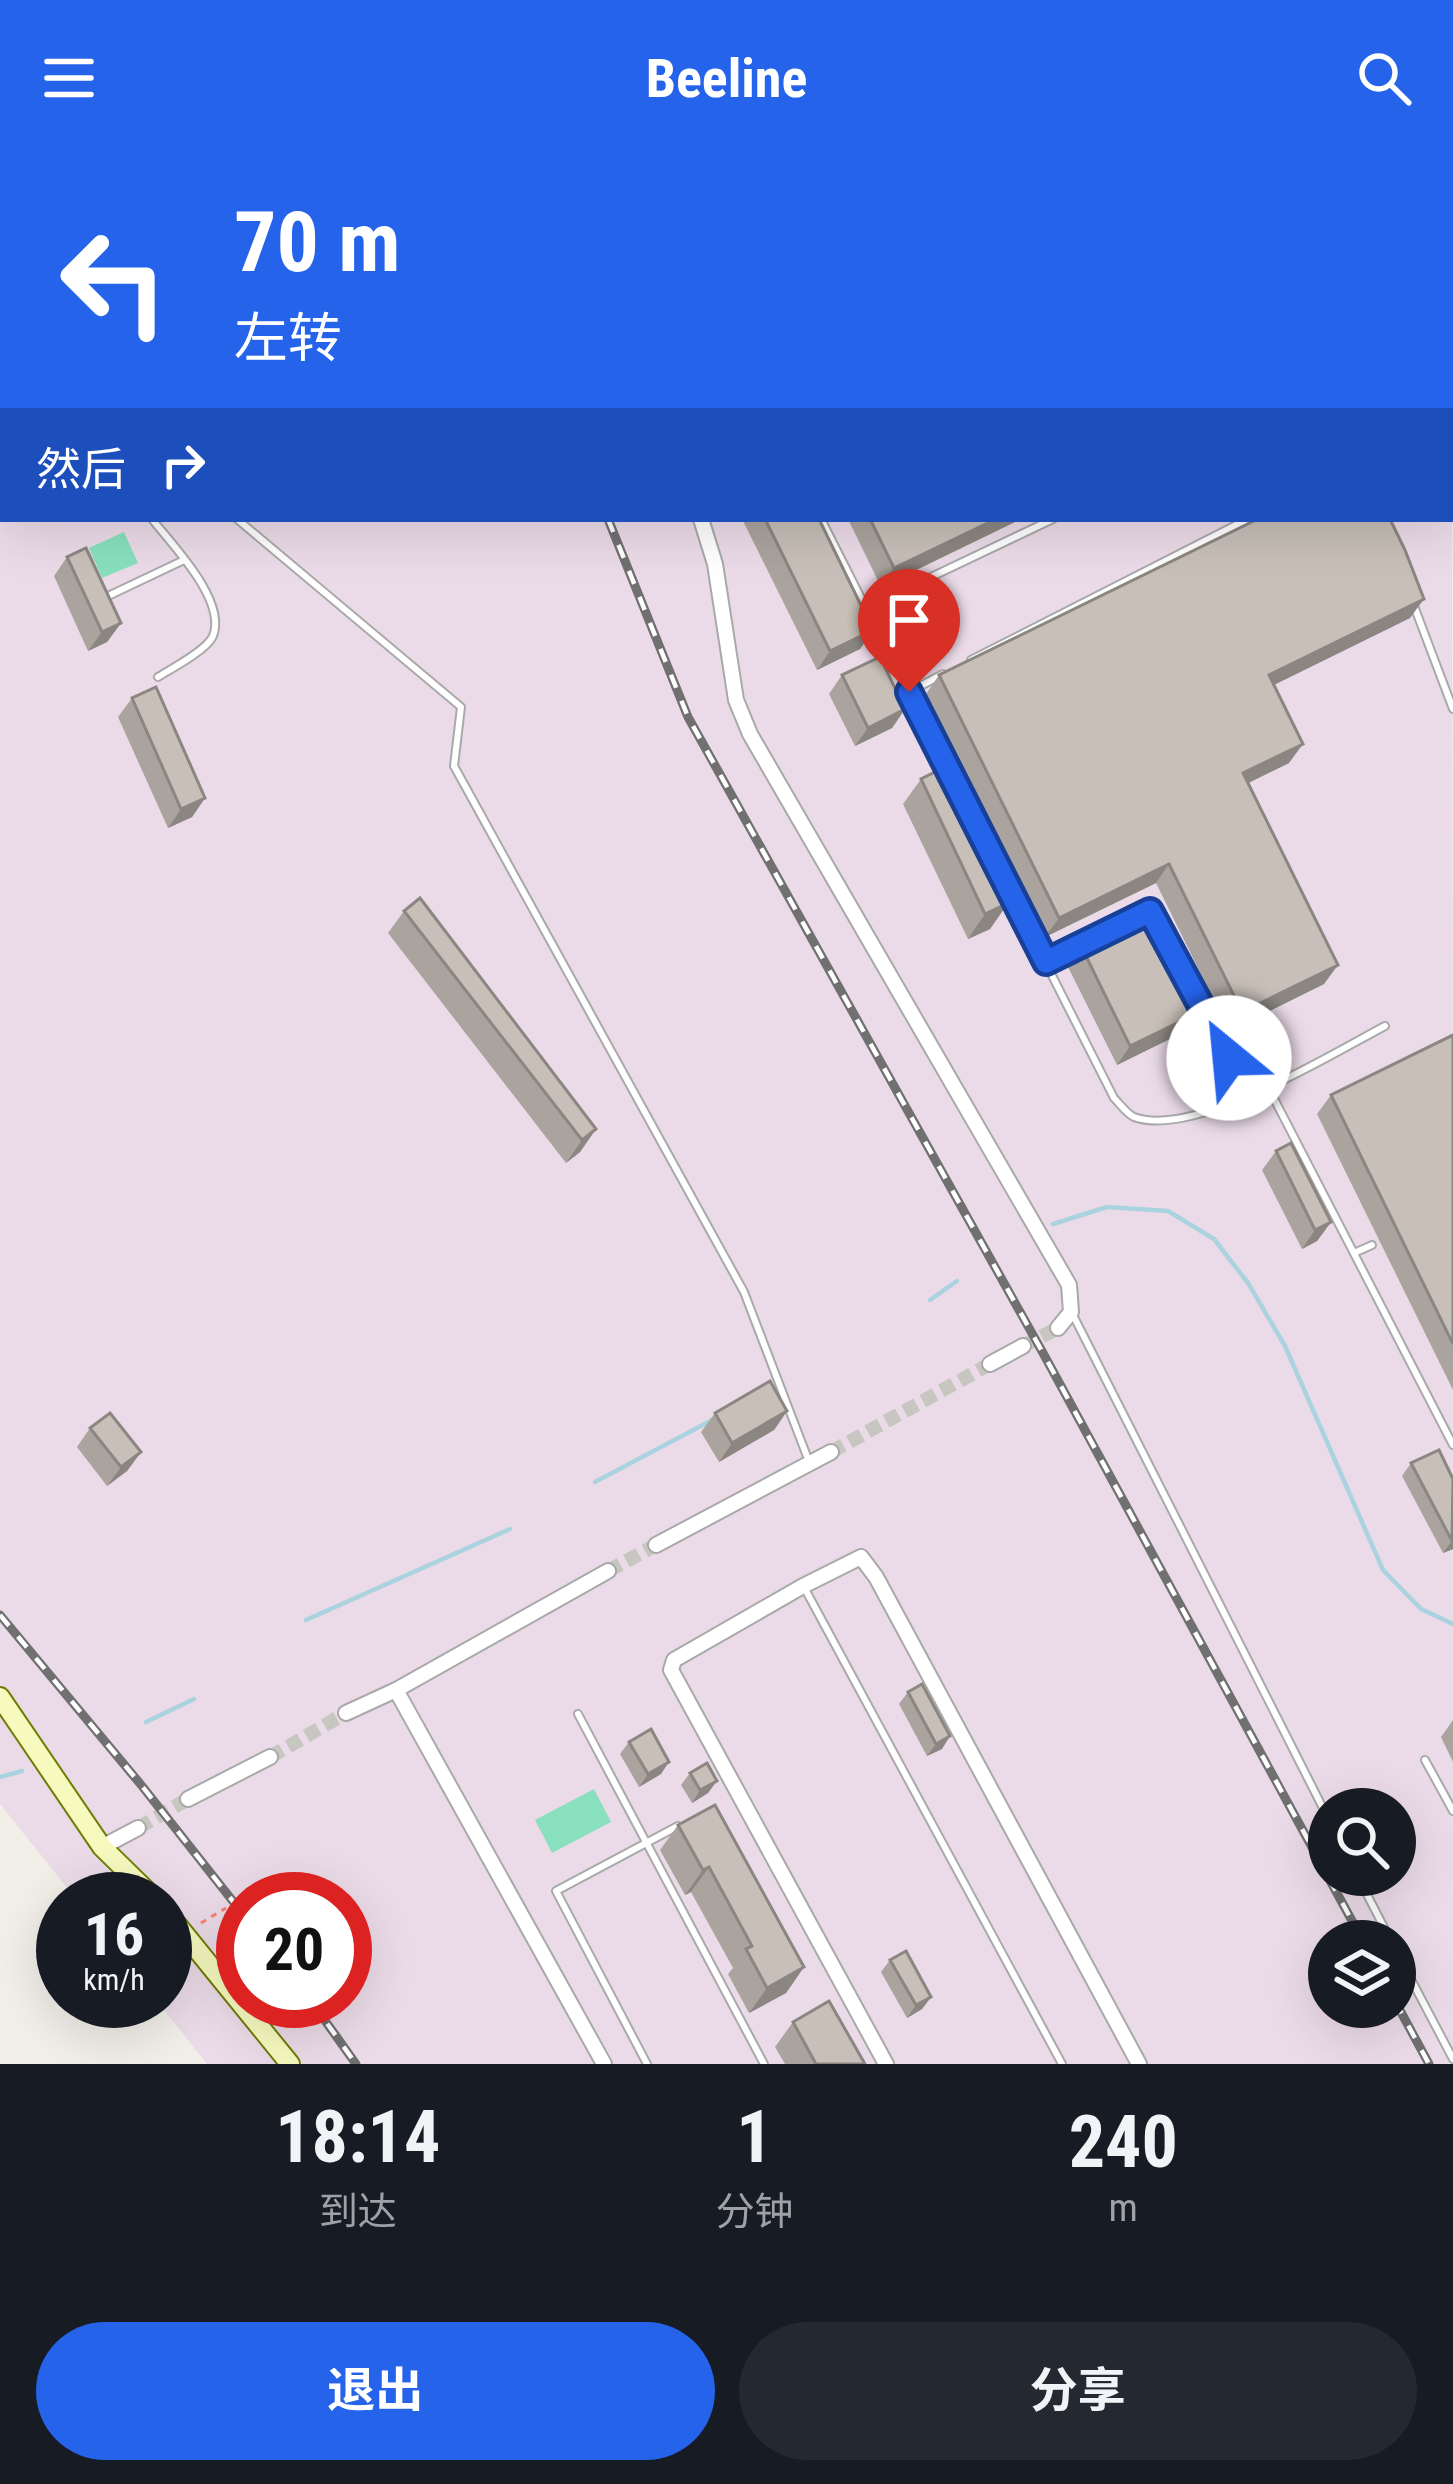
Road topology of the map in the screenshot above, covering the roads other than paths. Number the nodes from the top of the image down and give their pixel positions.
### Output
1 (154, 522) edge
2 (241, 522) edge
3 (701, 522) edge
4 (823, 522) edge
5 (1047, 522) edge
6 (1242, 522) edge
7 (184, 560) junction
8 (98, 601) edge
9 (1413, 603) edge
10 (866, 608) junction
11 (970, 660) edge
12 (950, 671) edge
13 (158, 677) dead end
14 (909, 692) junction
15 (1453, 709) edge
16 (1161, 931) edge
17 (1046, 962) junction
18 (1194, 993) edge
19 (1385, 1026) dead end
20 (1268, 1088) junction
21 (1249, 1095) junction
22 (1372, 1245) dead end
23 (1354, 1253) junction
24 (1071, 1312) junction
25 (1058, 1328) tunnel mouth
26 (1023, 1346) tunnel mouth
27 (990, 1364) tunnel mouth
28 (1453, 1445) edge
29 (831, 1452) tunnel mouth
30 (809, 1463) junction
31 (656, 1545) tunnel mouth
32 (608, 1571) tunnel mouth
33 (803, 1586) junction
34 (396, 1690) junction
35 (0, 1697) edge
36 (346, 1713) tunnel mouth
37 (578, 1714) dead end
38 (270, 1757) tunnel mouth
39 (1425, 1760) dead end
40 (1313, 1788) edge
41 (188, 1799) tunnel mouth
42 (1453, 1811) edge
43 (684, 1823) edge
44 (138, 1828) tunnel mouth
45 (646, 1843) junction
46 (102, 1847) junction
47 (127, 1872) edge
48 (192, 1943) edge
49 (1416, 1989) edge
50 (1453, 2059) edge
51 (290, 2064) edge
52 (604, 2064) edge
53 (647, 2064) edge
54 (764, 2064) edge
55 (886, 2064) edge
56 (1062, 2064) edge
57 (1139, 2064) edge

1 - 7 lane
2 - 30 lane
3 - 24 street
4 - 10 lane
5 - 10 lane
6 - 11 lane
7 - 8 lane
7 - 13 lane
9 - 15 lane
10 - 14 lane
12 - 14 lane
14 - 17 lane
16 - 17 lane
17 - 21 lane
18 - 21 lane
19 - 20 lane
20 - 21 lane
20 - 23 lane
22 - 23 lane
23 - 28 lane
24 - 25 street
24 - 40 lane
26 - 27 street
29 - 30 street
30 - 31 street
32 - 34 street
33 - 55 street
33 - 56 lane
33 - 57 street
34 - 36 street
34 - 52 street
35 - 46 street
37 - 45 lane
38 - 41 street
39 - 42 lane
43 - 45 lane
44 - 46 street
45 - 53 lane
45 - 54 lane
46 - 47 street
48 - 51 street
49 - 50 lane

